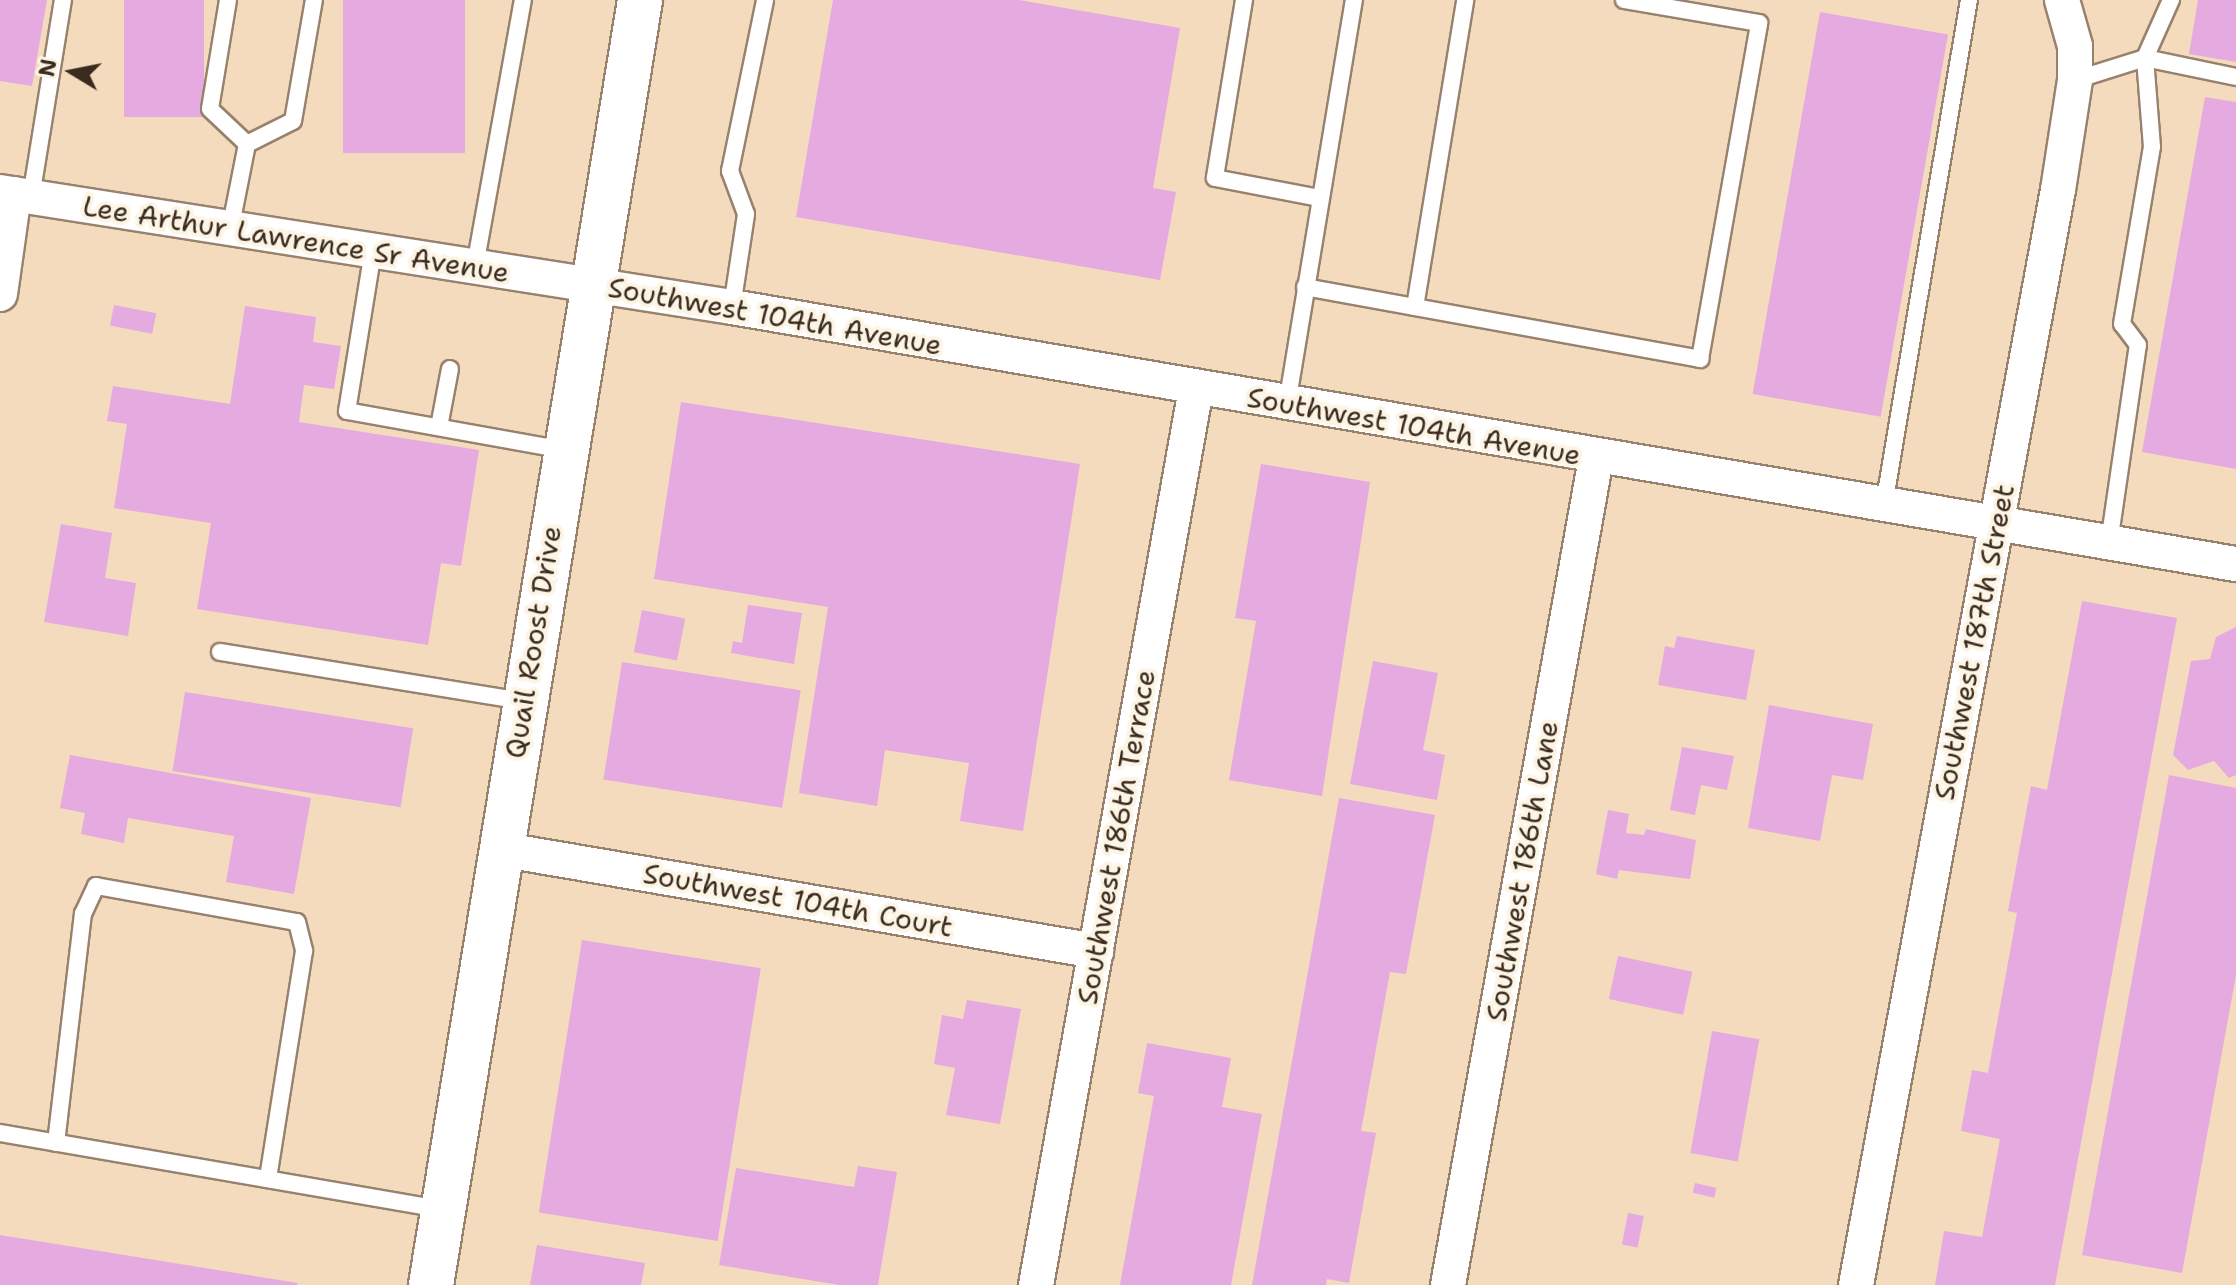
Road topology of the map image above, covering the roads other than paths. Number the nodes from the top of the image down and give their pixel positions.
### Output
1 (63, 0) edge
2 (228, 0) edge
3 (314, 0) edge
4 (523, 0) edge
5 (640, 0) edge
6 (765, 0) edge
7 (1244, 0) edge
8 (1354, 0) edge
9 (1465, 0) edge
10 (1624, 0) edge
11 (1969, 0) edge
12 (2062, 0) edge
13 (2171, 0) edge
14 (2145, 58) junction
15 (2236, 77) edge
16 (2075, 80) junction
17 (247, 144) junction
18 (15, 195) edge
19 (1320, 198) junction
20 (230, 230) junction
21 (373, 251) junction
22 (475, 266) junction
23 (592, 285) junction
24 (1305, 287) junction
25 (0, 294) edge
26 (732, 307) junction
27 (1415, 307) junction
28 (450, 369) dead end
29 (1196, 389) junction
30 (1287, 404) junction
31 (439, 427) junction
32 (564, 450) junction
33 (1596, 458) junction
34 (1884, 505) junction
35 (1993, 525) junction
36 (2109, 543) junction
37 (2236, 564) edge
38 (220, 652) dead end
39 (523, 701) junction
40 (499, 849) junction
41 (1096, 951) junction
42 (0, 1133) edge
43 (56, 1143) junction
44 (268, 1179) junction
45 (443, 1209) junction
46 (431, 1285) edge
47 (1036, 1285) edge
48 (1448, 1285) edge
49 (1856, 1285) edge

1 - 18 lane
2 - 17 lane
3 - 17 lane
4 - 22 lane
5 - 23 main road, Quail Roost Drive
6 - 26 lane
7 - 19 lane
8 - 19 lane
9 - 27 lane
10 - 27 lane
11 - 34 lane
12 - 16 street, Southwest 187th Street
13 - 14 lane
14 - 15 lane
14 - 16 lane
14 - 36 lane
16 - 35 street, Southwest 187th Street
17 - 20 lane
18 - 20 street, Lee Arthur Lawrence Sr Avenue
18 - 25 street
19 - 24 lane
20 - 21 street, Lee Arthur Lawrence Sr Avenue
21 - 22 street, Lee Arthur Lawrence Sr Avenue
21 - 31 lane
22 - 23 street, Lee Arthur Lawrence Sr Avenue
23 - 26 street, Southwest 104th Avenue
23 - 32 main road, Quail Roost Drive
24 - 27 lane
24 - 30 lane
26 - 29 street, Southwest 104th Avenue
28 - 31 lane
29 - 30 street, Southwest 104th Avenue
29 - 41 street, Southwest 186th Terrace
30 - 33 street, Southwest 104th Avenue
31 - 32 lane
32 - 39 main road, Quail Roost Drive
33 - 34 street, Southwest 104th Avenue
33 - 48 street, Southwest 186th Lane
34 - 35 street, Southwest 104th Avenue
35 - 36 street, Southwest 104th Avenue
35 - 49 street, Southwest 187th Street
36 - 37 street, Southwest 104th Avenue
38 - 39 lane
39 - 40 main road, Quail Roost Drive
40 - 41 street, Southwest 104th Court
40 - 45 main road, Quail Roost Drive
41 - 47 street, Southwest 186th Terrace
42 - 43 lane
43 - 44 lane
43 - 44 lane
44 - 45 lane
45 - 46 main road, Quail Roost Drive

